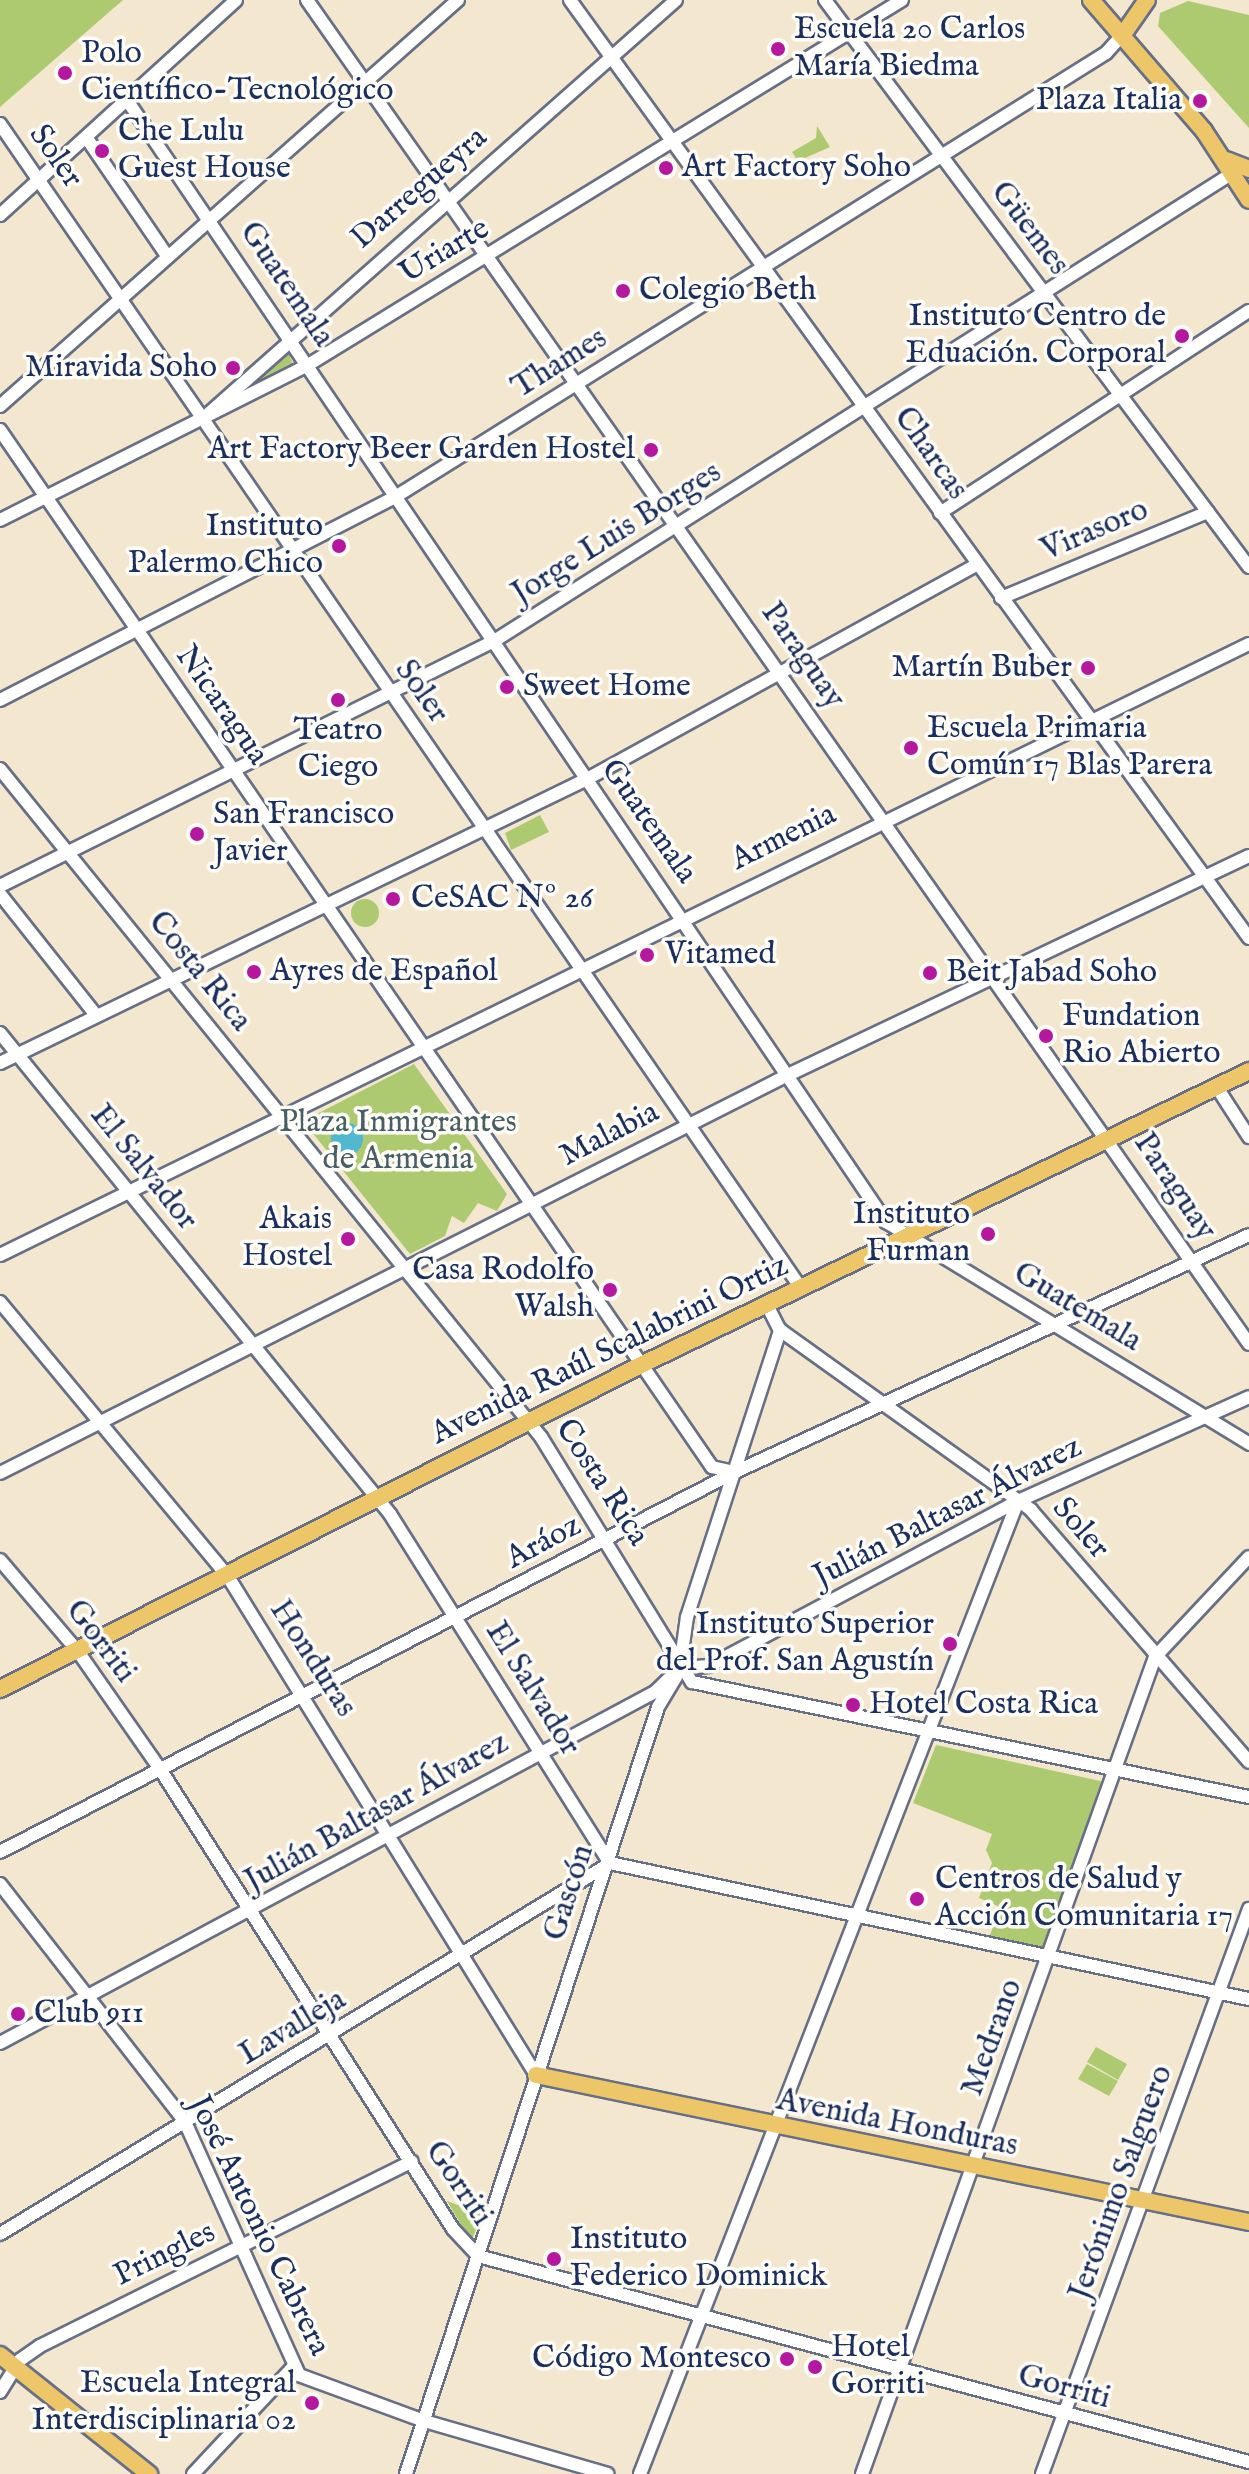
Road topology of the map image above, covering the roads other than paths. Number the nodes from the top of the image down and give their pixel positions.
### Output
1 (236, 0) edge
2 (307, 0) edge
3 (458, 0) edge
4 (570, 0) edge
5 (676, 0) edge
6 (825, 0) edge
7 (902, 0) edge
8 (1091, 0) edge
9 (1147, 0) edge
10 (849, 33) junction
11 (1124, 33) junction
12 (611, 57) junction
13 (366, 83) junction
14 (127, 100) junction
15 (0, 124) edge
16 (86, 137) junction
17 (674, 143) junction
18 (942, 156) junction
19 (1229, 167) junction
20 (1249, 169) edge
21 (40, 179) junction
22 (448, 199) junction
23 (1249, 200) edge
24 (0, 215) edge
25 (211, 220) junction
26 (489, 256) junction
27 (168, 257) junction
28 (765, 269) junction
29 (1046, 295) junction
30 (121, 299) junction
31 (1249, 311) edge
32 (290, 337) junction
33 (308, 365) junction
34 (577, 383) junction
35 (1119, 394) junction
36 (0, 406) edge
37 (866, 409) junction
38 (202, 420) junction
39 (0, 430) edge
40 (45, 497) junction
41 (395, 497) junction
42 (1208, 512) junction
43 (940, 513) junction
44 (0, 520) edge
45 (679, 525) junction
46 (292, 550) junction
47 (976, 565) junction
48 (1249, 567) edge
49 (1001, 598) junction
50 (137, 629) junction
51 (494, 641) junction
52 (1249, 644) edge
53 (783, 672) junction
54 (390, 693) junction
55 (0, 700) edge
56 (1090, 719) junction
57 (0, 769) edge
58 (233, 770) junction
59 (587, 779) junction
60 (884, 819) junction
61 (484, 829) junction
62 (69, 853) junction
63 (1249, 856) edge
64 (1204, 877) junction
65 (0, 886) edge
66 (0, 894) edge
67 (327, 905) junction
68 (682, 916) junction
69 (1249, 938) edge
70 (579, 967) junction
71 (995, 975) junction
72 (172, 980) junction
73 (96, 1015) junction
74 (0, 1033) edge
75 (422, 1045) junction
76 (18, 1055) junction
77 (0, 1063) edge
78 (1249, 1071) edge
79 (790, 1074) junction
80 (1216, 1086) junction
81 (281, 1115) junction
82 (686, 1126) junction
83 (1249, 1137) edge
84 (1110, 1138) junction
85 (128, 1192) junction
86 (531, 1204) junction
87 (909, 1235) junction
88 (1249, 1235) edge
89 (0, 1255) edge
90 (1192, 1260) junction
91 (403, 1269) junction
92 (801, 1288) junction
93 (0, 1302) edge
94 (767, 1305) junction
95 (1050, 1322) junction
96 (780, 1330) junction
97 (1249, 1344) edge
98 (253, 1345) junction
99 (643, 1364) junction
100 (1249, 1397) edge
101 (881, 1403) junction
102 (1206, 1416) junction
103 (530, 1423) junction
104 (101, 1424) junction
105 (1249, 1444) edge
106 (735, 1472) junction
107 (0, 1473) edge
108 (377, 1498) junction
109 (1018, 1501) junction
110 (607, 1539) junction
111 (1249, 1557) edge
112 (0, 1560) edge
113 (227, 1575) junction
114 (457, 1618) junction
115 (77, 1650) junction
116 (1155, 1657) junction
117 (680, 1668) junction
118 (0, 1689) edge
119 (304, 1695) junction
120 (928, 1733) junction
121 (541, 1753) junction
122 (1249, 1762) edge
123 (160, 1769) junction
124 (1117, 1773) junction
125 (1249, 1797) edge
126 (393, 1835) junction
127 (0, 1852) edge
128 (610, 1863) junction
129 (0, 1884) edge
130 (1249, 1909) edge
131 (251, 1912) junction
132 (856, 1919) junction
133 (467, 1953) junction
134 (1050, 1959) junction
135 (1219, 1993) junction
136 (88, 1997) junction
137 (1249, 1999) edge
138 (332, 2036) junction
139 (0, 2043) edge
140 (536, 2075) junction
141 (185, 2122) junction
142 (777, 2129) junction
143 (412, 2161) junction
144 (974, 2167) junction
145 (1144, 2200) junction
146 (1249, 2222) edge
147 (0, 2234) edge
148 (241, 2247) junction
149 (478, 2256) junction
150 (701, 2319) junction
151 (0, 2355) edge
152 (15, 2367) junction
153 (293, 2367) junction
154 (899, 2370) junction
155 (0, 2392) edge
156 (1064, 2415) junction
157 (424, 2421) junction
158 (1249, 2462) edge
159 (149, 2474) edge
160 (193, 2474) edge
161 (406, 2474) edge
162 (608, 2474) edge
163 (640, 2474) edge
164 (862, 2474) edge
165 (1042, 2474) edge

1 - 14 street
2 - 13 street, Paraguay
3 - 13 street
4 - 12 street, Charcas
5 - 12 street, Darregueyra
6 - 10 street, Güemes
7 - 10 street, Uriarte
8 - 11 main road
9 - 11 main road
10 - 17 street, Uriarte
10 - 18 street, Güemes
11 - 18 street, Thames
11 - 19 main road
12 - 17 street, Charcas
12 - 22 street, Darregueyra
13 - 22 street, Paraguay
13 - 25 street
14 - 16 street
14 - 25 street, Guatemala
15 - 21 street, Soler
16 - 21 street
16 - 27 street
17 - 26 street, Uriarte
17 - 28 street, Charcas
18 - 28 street, Thames
18 - 29 street, Güemes
19 - 20 main road
19 - 23 main road
19 - 29 street, Jorge Luis Borges
21 - 24 street
21 - 30 street, Soler
22 - 26 street, Paraguay
22 - 32 street, Darregueyra
25 - 27 street
25 - 32 street, Guatemala
26 - 33 street, Uriarte
26 - 34 street, Paraguay
27 - 30 street
28 - 34 street, Thames
28 - 37 street, Charcas
29 - 35 street, Güemes
29 - 37 street, Jorge Luis Borges
30 - 36 street
30 - 38 street, Soler
31 - 35 street
32 - 33 street, Guatemala
32 - 38 street, Darregueyra
33 - 38 street, Uriarte
33 - 41 street, Guatemala
34 - 41 street, Thames
34 - 45 street, Paraguay
35 - 42 street, Güemes
35 - 43 street
37 - 43 street, Charcas
37 - 45 street, Jorge Luis Borges
38 - 40 street, Uriarte
38 - 46 street, Soler
39 - 40 street, Nicaragua
40 - 44 street, Uriarte
40 - 50 street, Nicaragua
41 - 46 street, Thames
41 - 51 street, Guatemala
42 - 48 street, Güemes
42 - 49 street, Virasoro
43 - 47 street, Charcas
45 - 51 street, Jorge Luis Borges
45 - 53 street, Paraguay
46 - 50 street, Thames
46 - 54 street, Soler
47 - 49 street, Charcas
47 - 53 street
49 - 56 street, Charcas
50 - 55 street, Thames
50 - 58 street, Nicaragua
51 - 54 street, Jorge Luis Borges
51 - 59 street, Guatemala
52 - 56 street, Armenia
53 - 59 street
53 - 60 street, Paraguay
54 - 58 street, Jorge Luis Borges
54 - 61 street, Soler
56 - 60 street, Armenia
56 - 64 street, Charcas
57 - 62 street, Costa Rica
58 - 62 street, Jorge Luis Borges
58 - 67 street, Nicaragua
59 - 61 street
59 - 68 street, Guatemala
60 - 68 street, Armenia
60 - 71 street, Paraguay
61 - 67 street
61 - 70 street, Soler
62 - 65 street, Jorge Luis Borges
62 - 72 street, Costa Rica
63 - 64 street, Malabia
64 - 69 street, Charcas
64 - 71 street, Malabia
66 - 73 street
67 - 72 street
67 - 75 street, Nicaragua
68 - 70 street, Armenia
68 - 79 street, Guatemala
70 - 75 street, Armenia
70 - 82 street, Soler
71 - 79 street, Malabia
71 - 84 street, Paraguay
72 - 73 street
72 - 81 street, Costa Rica
73 - 76 street
74 - 76 street, El Salvador
75 - 81 street, Armenia
75 - 86 street, Nicaragua
76 - 77 street
76 - 85 street, El Salvador
78 - 80 main road, Avenida Raúl Scalabrini Ortiz
79 - 82 street, Malabia
79 - 87 street, Guatemala
80 - 83 street
80 - 84 main road, Avenida Raúl Scalabrini Ortiz
81 - 85 street, Armenia
81 - 91 street, Costa Rica
82 - 86 street, Malabia
82 - 92 street, Soler
84 - 87 main road, Avenida Raúl Scalabrini Ortiz
84 - 90 street, Paraguay
85 - 89 street, Armenia
85 - 98 street, El Salvador
86 - 91 street, Malabia
86 - 99 street, Nicaragua
87 - 92 main road, Avenida Raúl Scalabrini Ortiz
87 - 95 street, Guatemala
88 - 90 street, Aráoz
90 - 95 street, Aráoz
90 - 97 street, Paraguay
91 - 98 street, Malabia
91 - 103 street, Costa Rica
92 - 94 main road, Avenida Raúl Scalabrini Ortiz
93 - 104 street, Honduras
94 - 96 street, Soler
94 - 99 main road, Avenida Raúl Scalabrini Ortiz
95 - 101 street, Aráoz
95 - 102 street, Guatemala
96 - 101 street, Soler
96 - 106 street, Gascón
98 - 104 street, Malabia
98 - 108 street, El Salvador
99 - 103 main road, Avenida Raúl Scalabrini Ortiz
99 - 106 street, Nicaragua
100 - 102 street, Julián Baltasar Álvarez
101 - 106 street, Aráoz
101 - 109 street, Soler
102 - 105 street, Guatemala
102 - 109 street, Julián Baltasar Álvarez
103 - 108 main road, Avenida Raúl Scalabrini Ortiz
103 - 110 street, Costa Rica
104 - 107 street, Malabia
104 - 113 street, Honduras
106 - 110 street, Aráoz
106 - 117 street, Gascón
108 - 113 main road, Avenida Raúl Scalabrini Ortiz
108 - 114 street, El Salvador
109 - 116 street, Soler
109 - 117 street, Julián Baltasar Álvarez
109 - 120 street
110 - 114 street, Aráoz
110 - 117 street, Costa Rica
111 - 116 street, Medrano
112 - 115 street, Gorriti
113 - 115 main road, Avenida Raúl Scalabrini Ortiz
113 - 119 street, Honduras
114 - 119 street, Aráoz
114 - 121 street, El Salvador
115 - 118 main road, Avenida Raúl Scalabrini Ortiz
115 - 123 street, Gorriti
116 - 122 street, Soler
116 - 124 street, Medrano
117 - 120 street
117 - 121 street, Julián Baltasar Álvarez
117 - 128 street, Gascón
119 - 123 street, Aráoz
119 - 126 street, Honduras
120 - 124 street
120 - 132 street
121 - 126 street, Julián Baltasar Álvarez
121 - 128 street, El Salvador
123 - 127 street, Aráoz
123 - 131 street, Gorriti
124 - 125 street
124 - 134 street, Medrano
126 - 131 street, Julián Baltasar Álvarez
126 - 133 street, Honduras
128 - 132 street
128 - 133 street, Lavalleja
128 - 140 street, Gascón
129 - 136 street, José Antonio Cabrera
130 - 135 street, Jerónimo Salguero
131 - 136 street, Julián Baltasar Álvarez
131 - 138 street, Gorriti
132 - 134 street
132 - 142 street
133 - 138 street, Lavalleja
133 - 140 street, Honduras
134 - 135 street
134 - 144 street, Medrano
135 - 137 street
135 - 145 street, Jerónimo Salguero
136 - 139 street, Julián Baltasar Álvarez
136 - 141 street, José Antonio Cabrera
138 - 141 street, Lavalleja
138 - 143 street, Gorriti
140 - 142 main road, Avenida Honduras
140 - 149 street, Gascón
141 - 147 street, Lavalleja
141 - 148 street, José Antonio Cabrera
142 - 144 main road, Avenida Honduras
142 - 150 street
143 - 148 street, Pringles
143 - 149 street, Gorriti
144 - 145 main road, Avenida Honduras
144 - 154 street, Medrano
145 - 146 main road, Avenida Honduras
145 - 156 street, Jerónimo Salguero
148 - 152 street, Pringles
148 - 153 street, José Antonio Cabrera
149 - 150 street, Gorriti
149 - 157 street, Gascón
150 - 154 street, Gorriti
150 - 163 street
151 - 152 main road
152 - 155 street, Pringles
152 - 159 main road
153 - 157 street, José Antonio Cabrera
153 - 160 street
154 - 156 street, Gorriti
154 - 164 street, Medrano
156 - 158 street, Gorriti
156 - 165 street, Jerónimo Salguero
157 - 161 street, Gascón
157 - 162 street, José Antonio Cabrera

